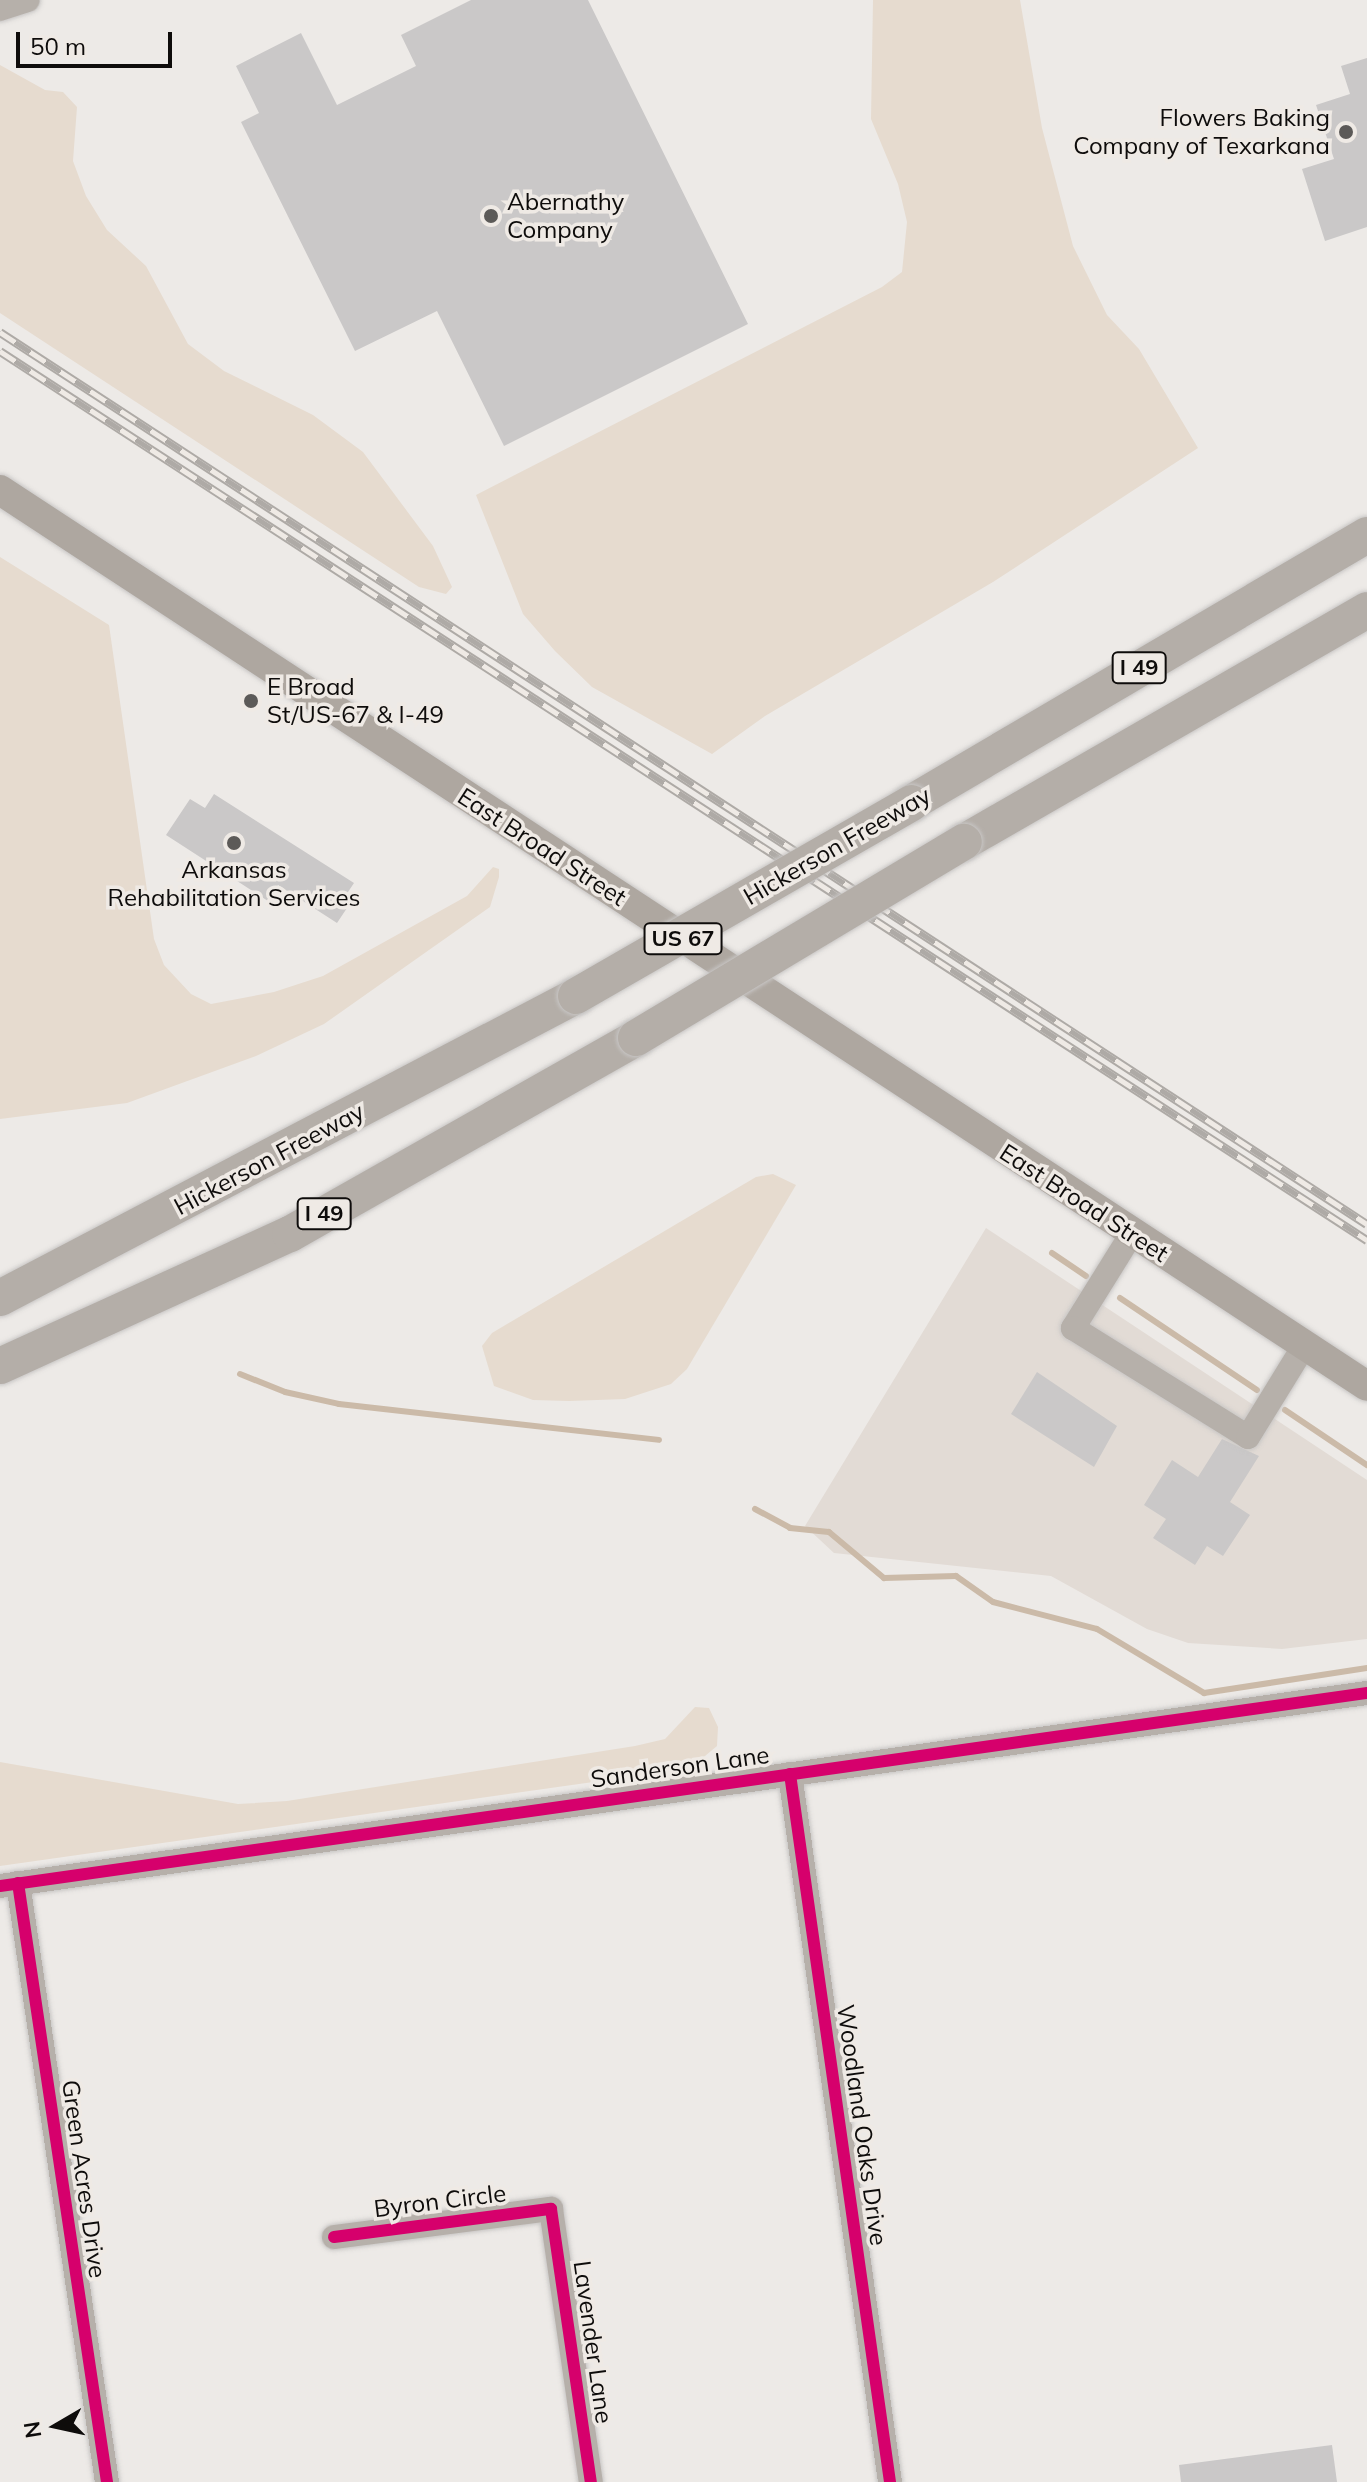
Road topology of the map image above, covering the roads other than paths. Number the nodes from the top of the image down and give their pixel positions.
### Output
1 (28, 0) edge
2 (0, 9) edge
3 (0, 490) edge
4 (1367, 535) edge
5 (1367, 610) edge
6 (1367, 618) edge
7 (1263, 671) junction
8 (1131, 1235) junction
9 (0, 1298) edge
10 (1304, 1346) junction
11 (0, 1366) edge
12 (1367, 1386) edge
13 (1367, 1693) edge
14 (790, 1774) junction
15 (9, 1885) edge
16 (551, 2209) joint
17 (334, 2237) dead end
18 (107, 2482) edge
19 (591, 2482) edge
20 (890, 2482) edge

1 - 2 street
3 - 8 main road, East Broad Street / US 67
4 - 9 highway, Hickerson Freeway / I 49, bridge
5 - 7 highway, I 49
6 - 7 highway
7 - 11 highway, I 49, bridge
8 - 10 main road, East Broad Street / US 67
8 - 10 street
10 - 12 main road, East Broad Street / US 67
13 - 14 street, Sanderson Lane
14 - 15 street, Sanderson Lane
14 - 20 street, Woodland Oaks Drive
15 - 18 street, Green Acres Drive
16 - 17 street, Byron Circle
16 - 19 street, Lavender Lane

